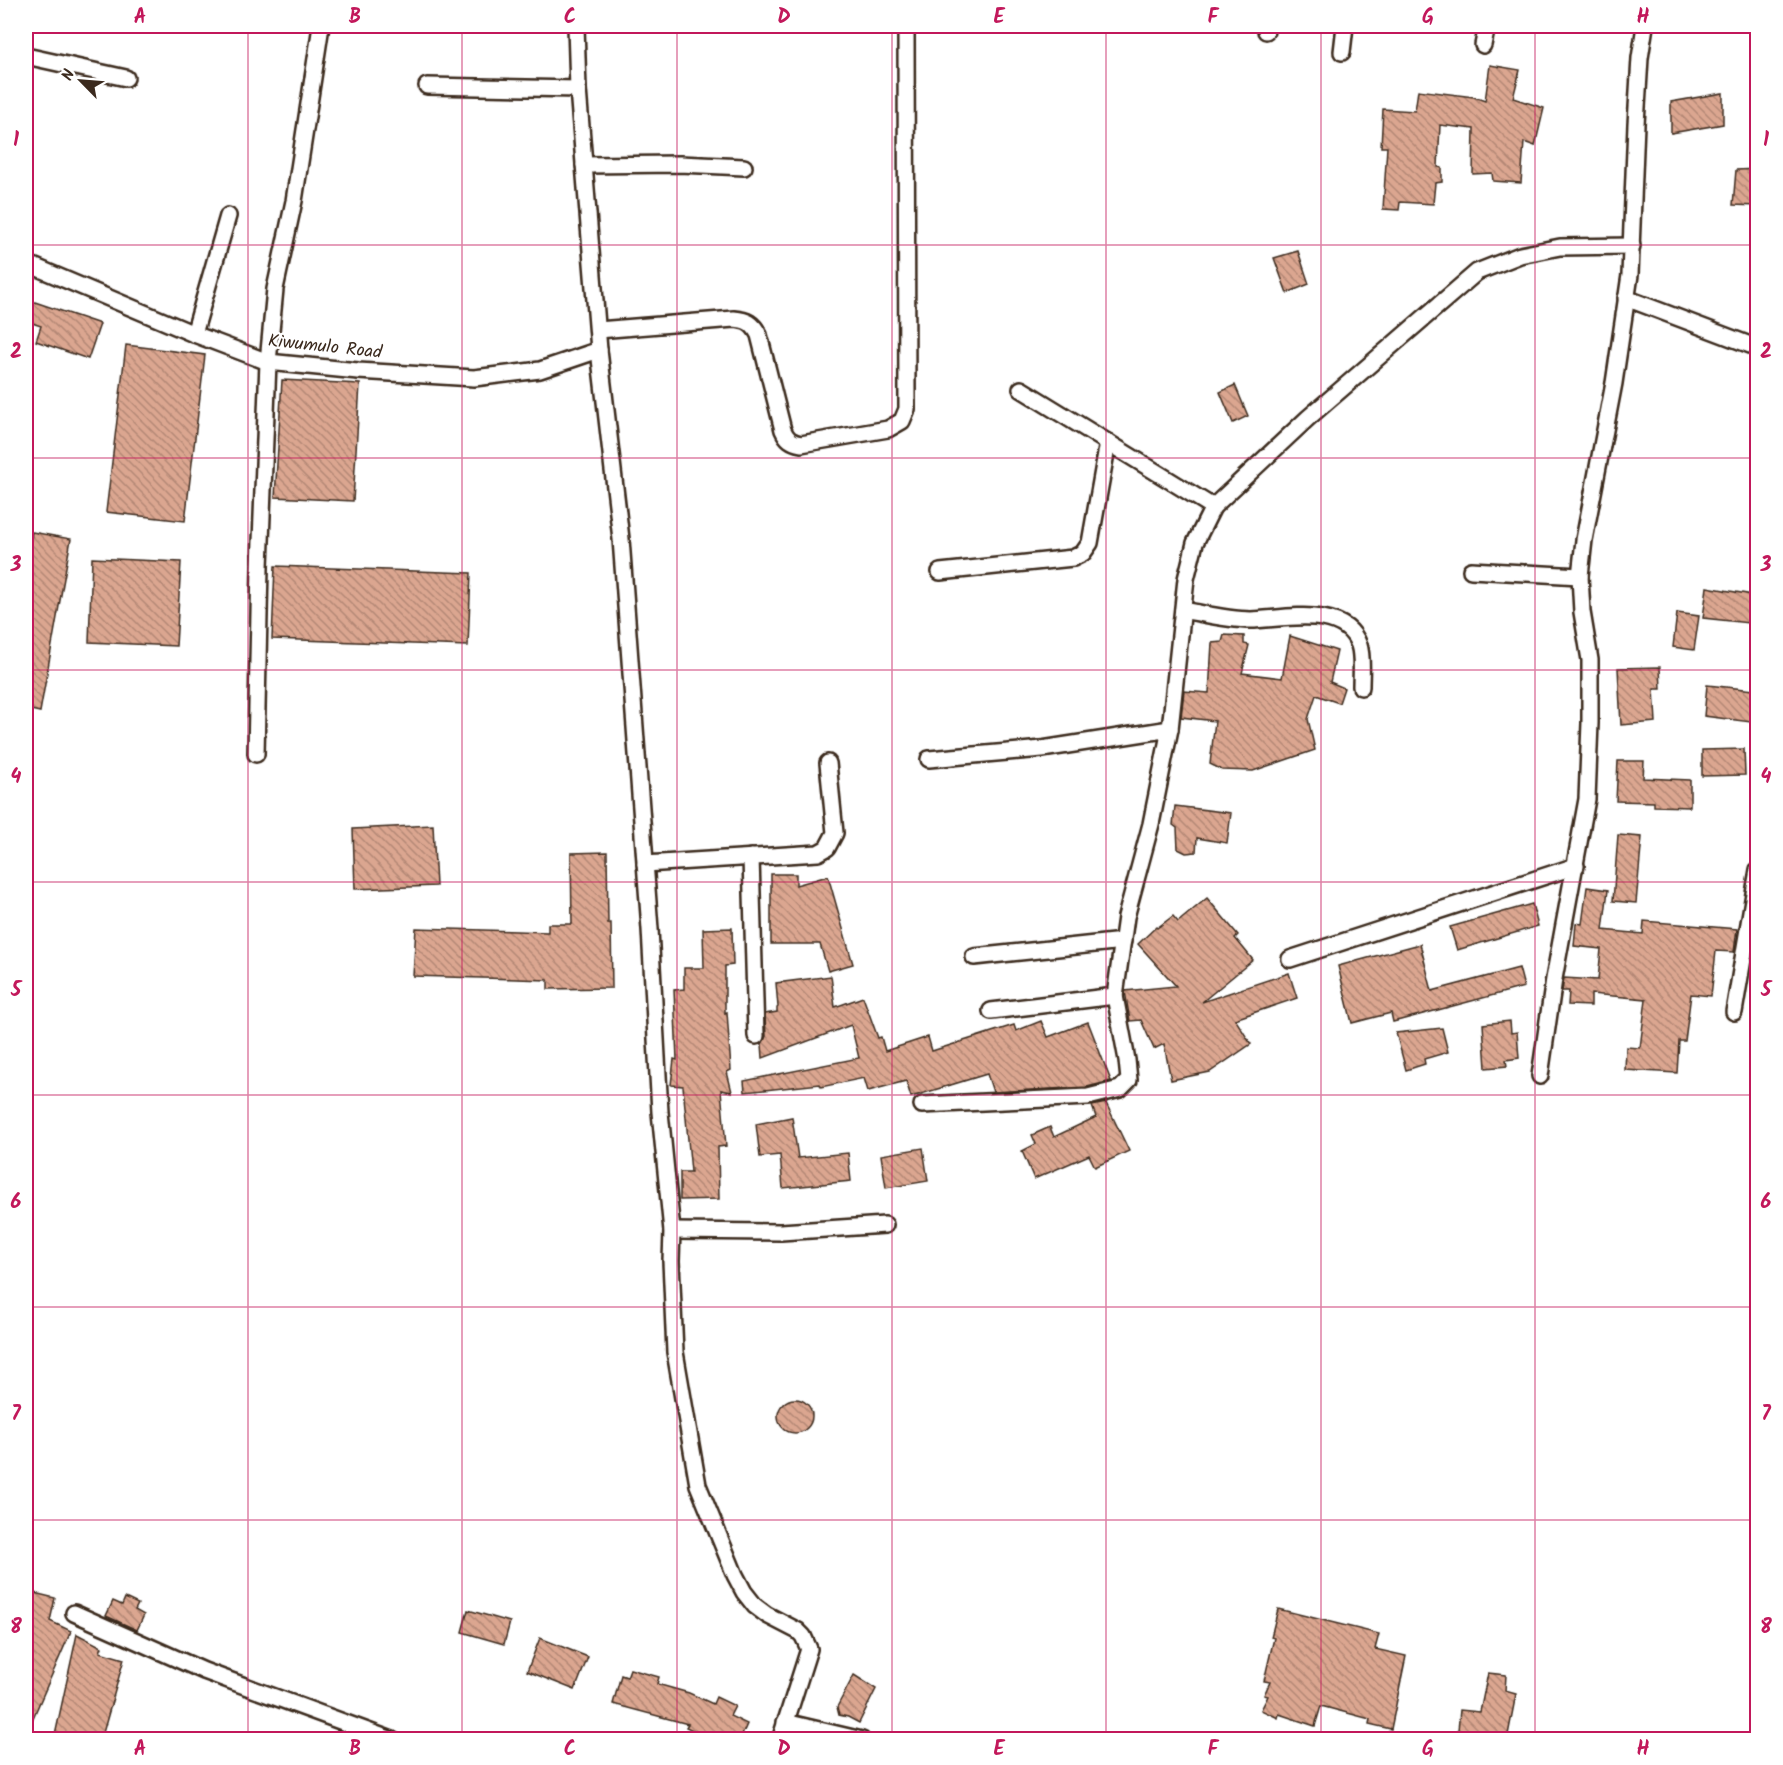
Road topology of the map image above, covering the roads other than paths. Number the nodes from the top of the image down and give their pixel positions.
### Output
1 (321, 26) edge
2 (576, 26) edge
3 (906, 26) edge
4 (1345, 26) edge
5 (1486, 26) edge
6 (1645, 26) edge
7 (1483, 45) dead end
8 (1342, 52) dead end
9 (26, 56) edge
10 (126, 78) dead end
11 (427, 86) dead end
12 (578, 89) junction
13 (584, 165) junction
14 (744, 167) dead end
15 (228, 216) dead end
16 (1632, 246) junction
17 (26, 263) edge
18 (1626, 298) junction
19 (598, 330) junction
20 (194, 334) junction
21 (1758, 348) edge
22 (599, 350) junction
23 (268, 362) junction
24 (1021, 389) dead end
25 (1108, 442) junction
26 (1214, 507) junction
27 (1472, 570) dead end
28 (940, 572) dead end
29 (1580, 576) junction
30 (1183, 610) junction
31 (1361, 687) dead end
32 (1170, 729) junction
33 (256, 754) dead end
34 (928, 759) dead end
35 (828, 763) dead end
36 (751, 857) junction
37 (645, 864) junction
38 (1576, 866) junction
39 (1758, 870) edge
40 (1123, 941) junction
41 (974, 957) dead end
42 (1290, 959) dead end
43 (1115, 996) junction
44 (991, 1011) dead end
45 (1734, 1012) dead end
46 (756, 1036) dead end
47 (1540, 1076) dead end
48 (922, 1105) dead end
49 (885, 1225) dead end
50 (672, 1231) junction
51 (74, 1613) dead end
52 (785, 1722) junction
53 (392, 1740) edge
54 (780, 1740) edge
55 (862, 1740) edge

1 - 23 street
2 - 12 street
3 - 19 street
4 - 8 street
5 - 7 street
6 - 16 street
9 - 10 street
11 - 12 street
12 - 13 street
13 - 14 street
13 - 19 street
15 - 20 street
16 - 18 street
16 - 26 street
17 - 20 street, Kiwumulo Road
18 - 21 street
18 - 29 street
19 - 22 street
20 - 23 street, Kiwumulo Road
22 - 23 street, Kiwumulo Road
22 - 37 street
23 - 33 street
24 - 25 street
25 - 26 street
25 - 28 street
26 - 30 street
27 - 29 street
29 - 38 street
30 - 31 street
30 - 32 street
32 - 34 street
32 - 40 street
35 - 36 street
36 - 37 street
36 - 46 street
37 - 50 street
38 - 42 street
38 - 47 street
39 - 45 street
40 - 41 street
40 - 43 street
43 - 44 street
43 - 48 street
49 - 50 street
50 - 52 street
51 - 53 street
52 - 54 street
52 - 55 street

